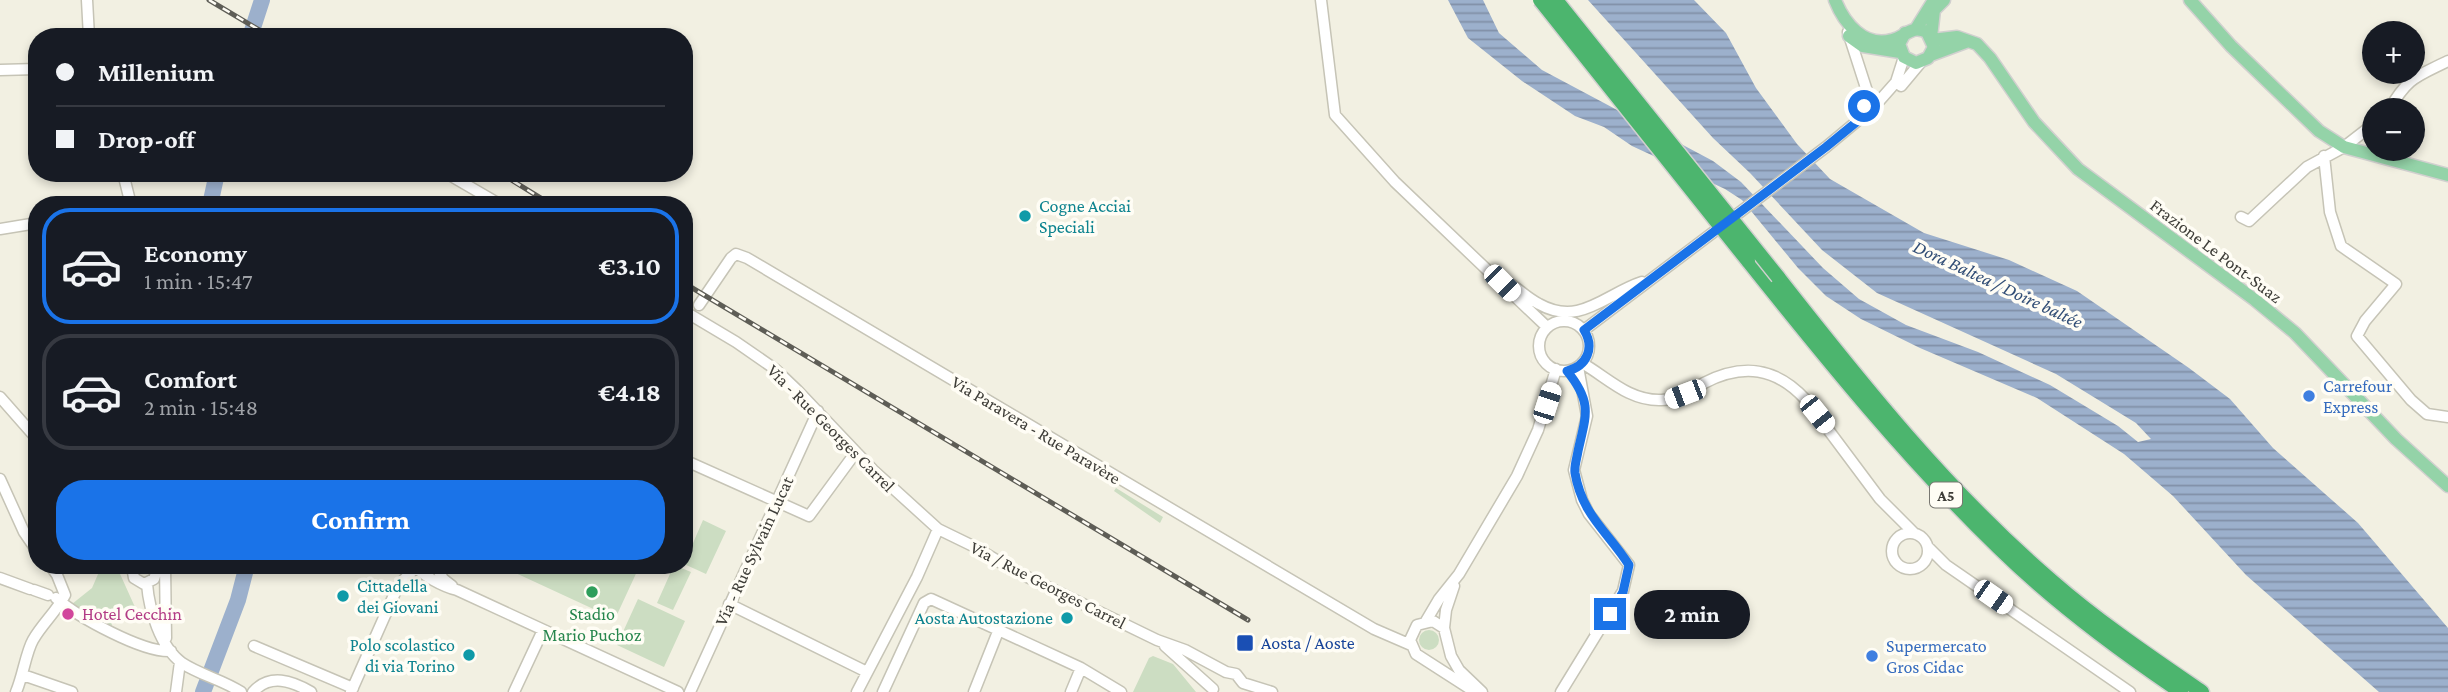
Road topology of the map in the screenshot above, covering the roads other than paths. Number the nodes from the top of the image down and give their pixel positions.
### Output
1 (87, 0) edge
2 (1321, 0) edge
3 (1540, 0) edge
4 (1556, 0) edge
5 (1835, 0) edge
6 (1934, 0) edge
7 (1944, 0) edge
8 (2190, 0) edge
9 (1842, 17) junction
10 (89, 28) edge
11 (1910, 31) junction
12 (1849, 36) junction
13 (1931, 38) junction
14 (1969, 41) junction
15 (1902, 55) junction
16 (1926, 58) junction
17 (2448, 61) edge
18 (0, 69) edge
19 (28, 69) edge
20 (2396, 98) edge
21 (1859, 120) junction
22 (2362, 133) edge
23 (2344, 147) junction
24 (1824, 149) junction
25 (2324, 156) junction
26 (2448, 176) edge
27 (461, 182) edge
28 (486, 196) edge
29 (2241, 217) dead end
30 (28, 224) edge
31 (0, 229) edge
32 (1491, 273) junction
33 (1651, 278) junction
34 (693, 302) edge
35 (693, 310) edge
36 (693, 310) edge
37 (1547, 327) junction
38 (1584, 330) junction
39 (736, 342) junction
40 (1589, 350) junction
41 (1571, 367) junction
42 (1603, 375) junction
43 (0, 397) edge
44 (818, 411) junction
45 (2448, 417) edge
46 (28, 429) edge
47 (856, 452) junction
48 (693, 464) edge
49 (0, 479) edge
50 (2448, 486) edge
51 (1880, 499) junction
52 (777, 501) junction
53 (938, 529) junction
54 (1914, 533) junction
55 (28, 538) edge
56 (1895, 540) junction
57 (1928, 547) junction
58 (1921, 566) junction
59 (55, 574) edge
60 (133, 574) edge
61 (156, 574) edge
62 (164, 574) edge
63 (408, 574) edge
64 (438, 574) edge
65 (1459, 574) junction
66 (1960, 575) junction
67 (0, 578) edge
68 (147, 584) junction
69 (55, 599) junction
70 (729, 604) junction
71 (1426, 621) junction
72 (1444, 628) junction
73 (999, 629) junction
74 (1414, 629) junction
75 (543, 630) junction
76 (1390, 635) junction
77 (1157, 640) junction
78 (1448, 645) junction
79 (254, 646) dead end
80 (1411, 646) junction
81 (169, 648) junction
82 (1425, 659) junction
83 (180, 662) junction
84 (1081, 668) junction
85 (867, 672) junction
86 (1226, 672) junction
87 (23, 675) junction
88 (1244, 687) edge
89 (176, 690) edge
90 (238, 690) edge
91 (1213, 690) edge
92 (312, 691) edge
93 (350, 691) edge
94 (16, 692) edge
95 (72, 692) edge
96 (253, 692) edge
97 (514, 692) edge
98 (678, 692) edge
99 (690, 692) edge
100 (857, 692) edge
101 (884, 692) edge
102 (974, 692) edge
103 (1071, 692) edge
104 (1121, 692) edge
105 (1272, 692) edge
106 (1475, 692) edge
107 (1482, 692) edge
108 (1561, 692) edge
109 (2130, 692) edge
110 (2181, 692) edge
111 (2202, 692) edge

1 - 10 street
2 - 32 street
3 - 110 highway, A5, bridge
4 - 111 highway, A5, bridge
5 - 9 main road
6 - 11 main road
7 - 13 main road
8 - 23 main road
9 - 11 main road
9 - 12 street
11 - 13 main road
11 - 15 main road
12 - 15 main road
12 - 21 street
13 - 14 main road
13 - 16 main road
14 - 16 main road
14 - 50 main road, Frazione Le Pont-Suaz
15 - 16 main road
15 - 21 street
16 - 24 street
17 - 20 street
18 - 19 street
21 - 24 street
22 - 23 street
23 - 25 street
23 - 26 main road
24 - 33 street, bridge
25 - 29 street
25 - 45 street
27 - 28 street
30 - 31 street
32 - 33 street
32 - 37 street
33 - 38 street
34 - 76 street, Via Paravera - Rue Paravère
35 - 39 street
36 - 39 street, Via - Rue Georges Carrel
37 - 38 street
37 - 41 street
38 - 40 street
39 - 44 street, Via - Rue Georges Carrel
40 - 41 street
40 - 42 street
41 - 42 street
41 - 65 street
41 - 108 street
42 - 51 street
43 - 46 street
44 - 47 street, Via - Rue Georges Carrel
44 - 52 street, Via - Rue Sylvain Lucat
47 - 52 street
47 - 53 street, Via - Rue Georges Carrel
48 - 52 street
49 - 55 street
51 - 54 street
51 - 56 street
52 - 70 street, Via - Rue Sylvain Lucat
53 - 77 street, Via / Rue Georges Carrel
53 - 85 street
54 - 56 street
54 - 57 street
56 - 58 street
57 - 58 street
57 - 66 street
58 - 66 street
59 - 69 street
60 - 68 street
61 - 68 street
62 - 81 street
63 - 93 street
64 - 75 street
65 - 71 street
65 - 72 street
66 - 109 street
67 - 69 street
68 - 81 street
69 - 81 street
69 - 87 street
70 - 85 street
70 - 99 street, Via - Rue Sylvain Lucat
71 - 72 street
71 - 74 street
72 - 78 street
73 - 84 street
73 - 101 street
73 - 102 street
74 - 76 street
74 - 80 street
75 - 97 street
75 - 98 street
76 - 80 street, Via Paravera - Rue Paravère
77 - 86 street
77 - 91 street
78 - 82 street
78 - 107 street
79 - 93 street
80 - 82 street
81 - 83 street
82 - 106 street
83 - 89 street
83 - 90 street
84 - 103 street
84 - 104 street
85 - 100 street
86 - 88 street
86 - 91 street
87 - 94 street
87 - 95 street
88 - 105 street
92 - 96 street

